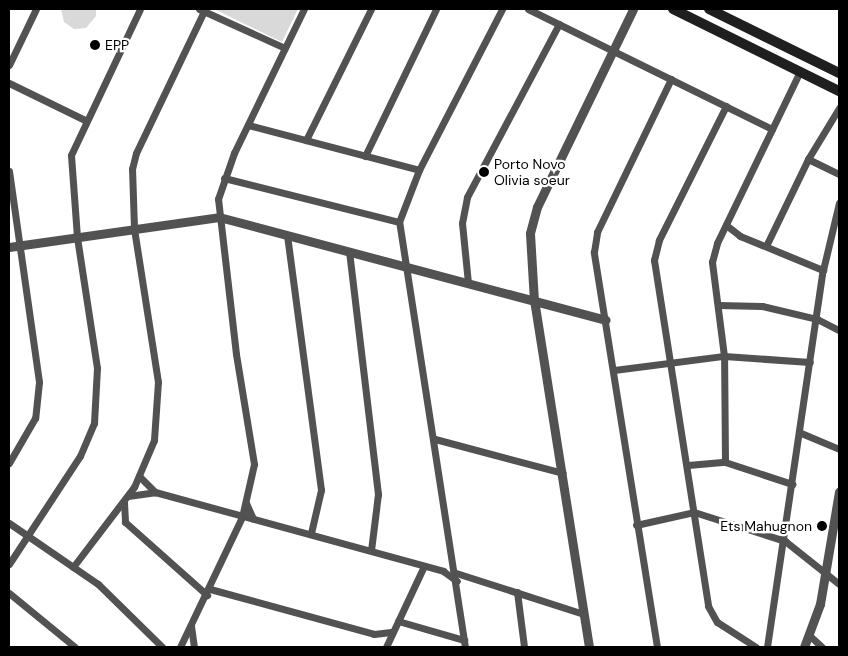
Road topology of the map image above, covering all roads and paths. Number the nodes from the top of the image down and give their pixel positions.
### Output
1 (36, 9) edge
2 (140, 9) edge
3 (304, 9) edge
4 (371, 9) edge
5 (436, 9) edge
6 (502, 9) edge
7 (528, 9) edge
8 (633, 9) edge
9 (673, 9) edge
10 (709, 9) edge
11 (202, 10) edge
12 (559, 24) junction
13 (285, 48) junction
14 (613, 51) junction
15 (9, 64) edge
16 (800, 71) junction
17 (839, 74) edge
18 (671, 79) junction
19 (9, 83) edge
20 (839, 91) edge
21 (726, 106) junction
22 (839, 108) edge
23 (85, 120) junction
24 (248, 125) junction
25 (772, 129) junction
26 (306, 140) junction
27 (364, 156) junction
28 (808, 159) junction
29 (419, 170) junction
30 (9, 171) edge
31 (839, 174) edge
32 (224, 178) junction
33 (839, 203) edge
34 (219, 216) junction
35 (399, 222) junction
36 (726, 225) junction
37 (134, 228) junction
38 (287, 235) junction
39 (77, 237) junction
40 (19, 246) junction
41 (766, 246) junction
42 (9, 247) edge
43 (348, 251) junction
44 (405, 266) junction
45 (823, 270) junction
46 (468, 283) junction
47 (534, 301) junction
48 (718, 305) junction
49 (817, 319) junction
50 (605, 320) junction
51 (839, 330) edge
52 (724, 356) junction
53 (670, 362) junction
54 (810, 362) junction
55 (614, 370) junction
56 (801, 432) junction
57 (435, 439) junction
58 (839, 449) edge
59 (725, 462) junction
60 (9, 463) edge
61 (688, 465) junction
62 (563, 473) junction
63 (139, 476) junction
64 (792, 484) junction
65 (155, 492) junction
66 (839, 492) edge
67 (126, 499) junction
68 (246, 503) junction
69 (694, 512) junction
70 (112, 516) junction
71 (242, 517) junction
72 (253, 519) junction
73 (126, 522) junction
74 (9, 524) edge
75 (636, 525) junction
76 (26, 534) junction
77 (310, 534) junction
78 (372, 540) junction
79 (785, 541) junction
80 (363, 548) junction
81 (371, 550) junction
82 (9, 564) edge
83 (455, 565) junction
84 (424, 566) junction
85 (73, 567) junction
86 (443, 571) junction
87 (827, 572) junction
88 (457, 577) junction
89 (839, 584) edge
90 (9, 592) edge
91 (208, 592) junction
92 (517, 592) junction
93 (584, 614) junction
94 (398, 621) junction
95 (191, 626) junction
96 (391, 632) junction
97 (374, 634) junction
98 (810, 636) junction
99 (465, 644) edge
100 (386, 646) edge
101 (75, 647) edge
102 (162, 647) edge
103 (180, 647) edge
104 (194, 647) edge
105 (524, 647) edge
106 (589, 647) edge
107 (657, 647) edge
108 (756, 647) edge
109 (767, 647) edge
110 (804, 647) edge
111 (822, 647) edge

1 - 15 street
2 - 23 street
3 - 13 street
4 - 26 street
5 - 27 street
6 - 29 street
7 - 12 street
8 - 14 street
9 - 16 main road
10 - 17 main road
11 - 13 street
11 - 37 street
12 - 14 street
12 - 46 street
13 - 24 street
14 - 18 street
14 - 47 street
16 - 20 main road
16 - 25 street
18 - 21 street
18 - 50 street
19 - 23 street
21 - 25 street
21 - 53 street
22 - 28 street
23 - 39 street
24 - 26 street
24 - 32 street
25 - 36 street
26 - 27 street
27 - 29 street
28 - 31 street
28 - 41 street
29 - 35 street
30 - 40 street
32 - 34 street
32 - 35 street
33 - 45 street
34 - 37 street
34 - 38 street
34 - 68 street
35 - 44 street
36 - 41 street
36 - 48 street
37 - 39 street
37 - 63 street
38 - 43 street
38 - 77 street
39 - 40 street
39 - 76 street
40 - 42 street
40 - 60 street
41 - 45 street
43 - 44 street
43 - 78 street
44 - 46 street
44 - 57 street
45 - 49 street
46 - 47 street
47 - 50 street
47 - 62 street
48 - 49 street
48 - 52 street
49 - 51 street
49 - 54 street
50 - 55 street
52 - 53 street
52 - 54 street
52 - 59 street
53 - 55 street
53 - 61 street
54 - 56 street
55 - 75 street
56 - 58 street
56 - 64 street
57 - 62 street
57 - 83 street
59 - 61 street
59 - 64 street
61 - 69 street
62 - 93 street
63 - 65 street
63 - 67 street
64 - 79 street
65 - 67 street
65 - 71 street
66 - 87 street
67 - 70 street
67 - 73 street
68 - 71 street
68 - 72 street
69 - 75 street
69 - 79 street
69 - 108 street
70 - 73 street
70 - 85 street
71 - 72 street
71 - 91 street
72 - 77 street
73 - 91 street
74 - 76 street
75 - 107 street
76 - 82 street
76 - 85 street
77 - 80 street
78 - 80 street
78 - 81 street
79 - 87 street
79 - 109 street
80 - 81 street
81 - 84 street
83 - 86 street
83 - 88 street
84 - 86 street
84 - 94 street
85 - 102 street
86 - 88 street
87 - 89 street
87 - 98 street
88 - 92 street
88 - 99 street
90 - 101 street
91 - 95 street
91 - 97 street
92 - 93 street
92 - 105 street
93 - 106 street
94 - 96 street
94 - 99 street
95 - 103 street
95 - 104 street
96 - 97 street
96 - 100 street
97 - 100 street
98 - 110 street
98 - 111 street

